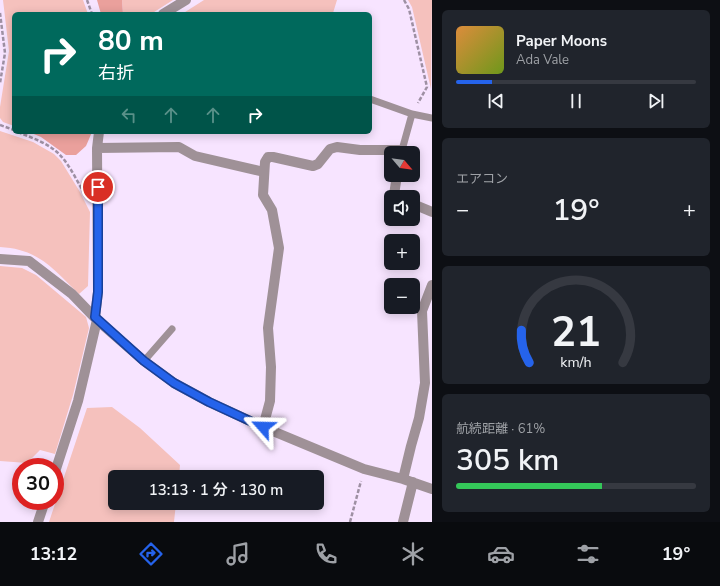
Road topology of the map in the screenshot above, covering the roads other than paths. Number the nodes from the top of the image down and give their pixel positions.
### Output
1 (186, 0) edge
2 (166, 12) edge
3 (372, 100) edge
4 (412, 114) junction
5 (432, 118) edge
6 (99, 134) edge
7 (403, 146) edge
8 (97, 148) junction
9 (384, 151) edge
10 (264, 172) junction
11 (420, 207) edge
12 (432, 212) edge
13 (0, 259) edge
14 (432, 285) edge
15 (96, 318) junction
16 (172, 329) dead end
17 (144, 361) junction
18 (263, 427) junction
19 (60, 458) edge
20 (402, 479) junction
21 (413, 482) junction
22 (432, 489) edge
23 (42, 510) edge
24 (38, 522) edge
25 (403, 522) edge

1 - 2 street
3 - 4 lane
4 - 5 lane
4 - 7 lane
6 - 8 street
8 - 10 street
8 - 15 street
9 - 10 street
10 - 18 street
11 - 12 street
13 - 15 street
14 - 20 street
15 - 17 street
15 - 19 street
16 - 17 lane
17 - 18 street
18 - 20 street
20 - 21 street
21 - 22 street
21 - 25 street
23 - 24 street

